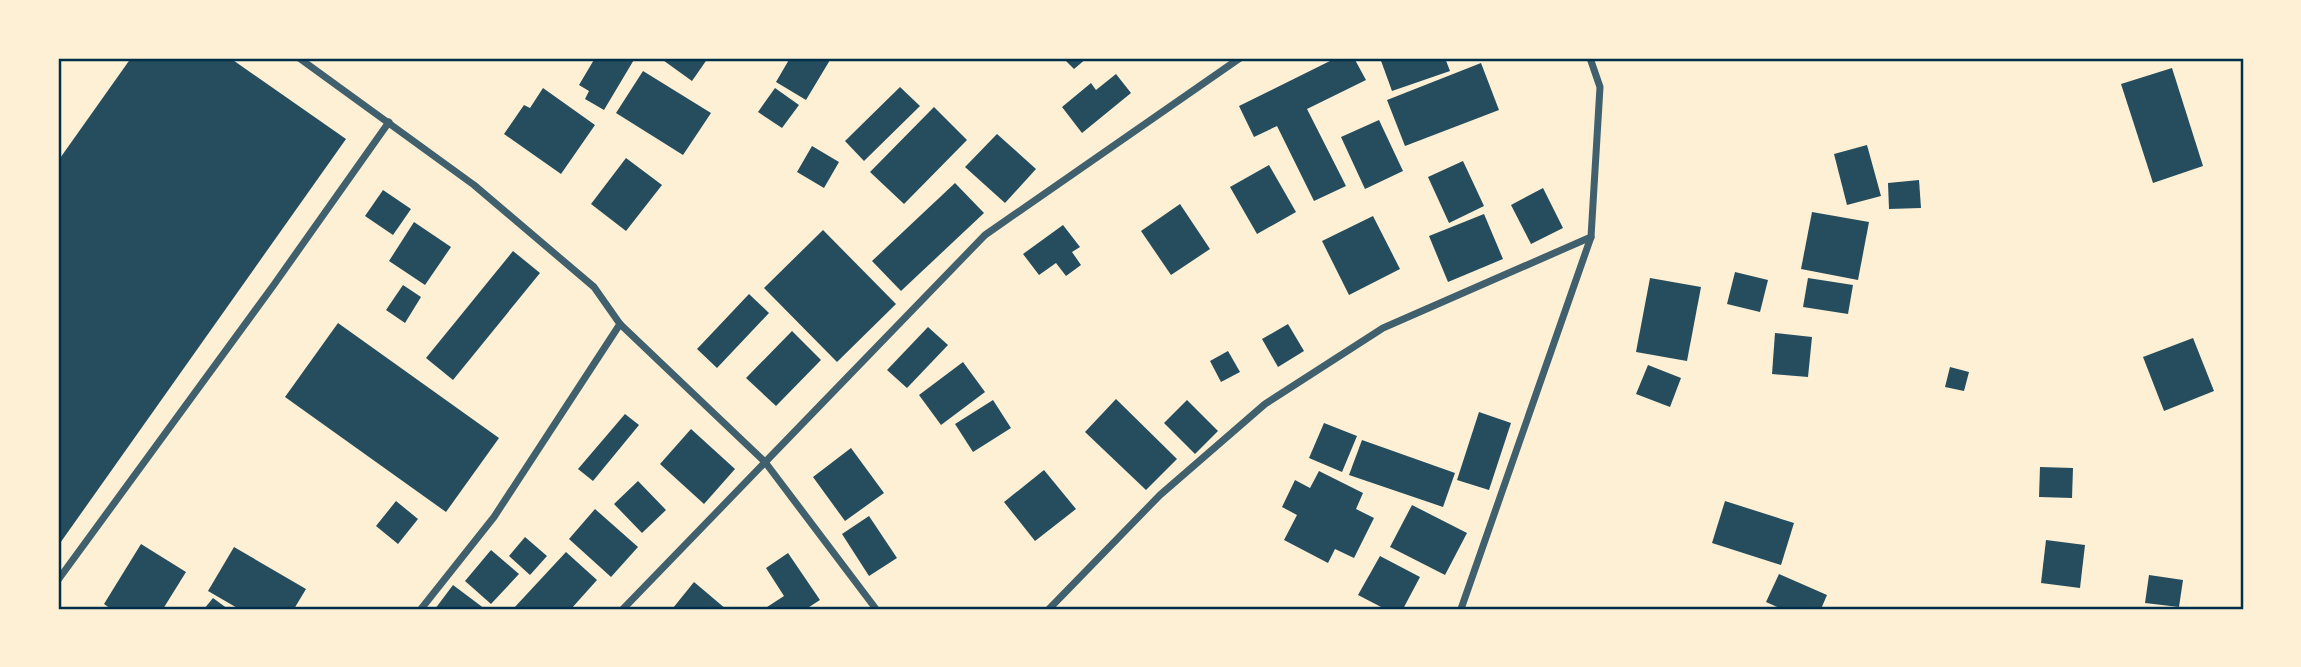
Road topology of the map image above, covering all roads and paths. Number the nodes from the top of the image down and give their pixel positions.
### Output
1 (299, 58) edge
2 (1240, 58) edge
3 (1590, 58) edge
4 (389, 121) junction
5 (1591, 237) junction
6 (620, 324) junction
7 (765, 462) junction
8 (58, 580) edge
9 (421, 609) edge
10 (623, 609) edge
11 (876, 609) edge
12 (1049, 609) edge
13 (1461, 609) edge

1 - 4 street
2 - 7 street
3 - 5 street
4 - 6 street
4 - 8 street
5 - 12 street
5 - 13 street
6 - 7 street
6 - 9 street
7 - 10 street
7 - 11 street

